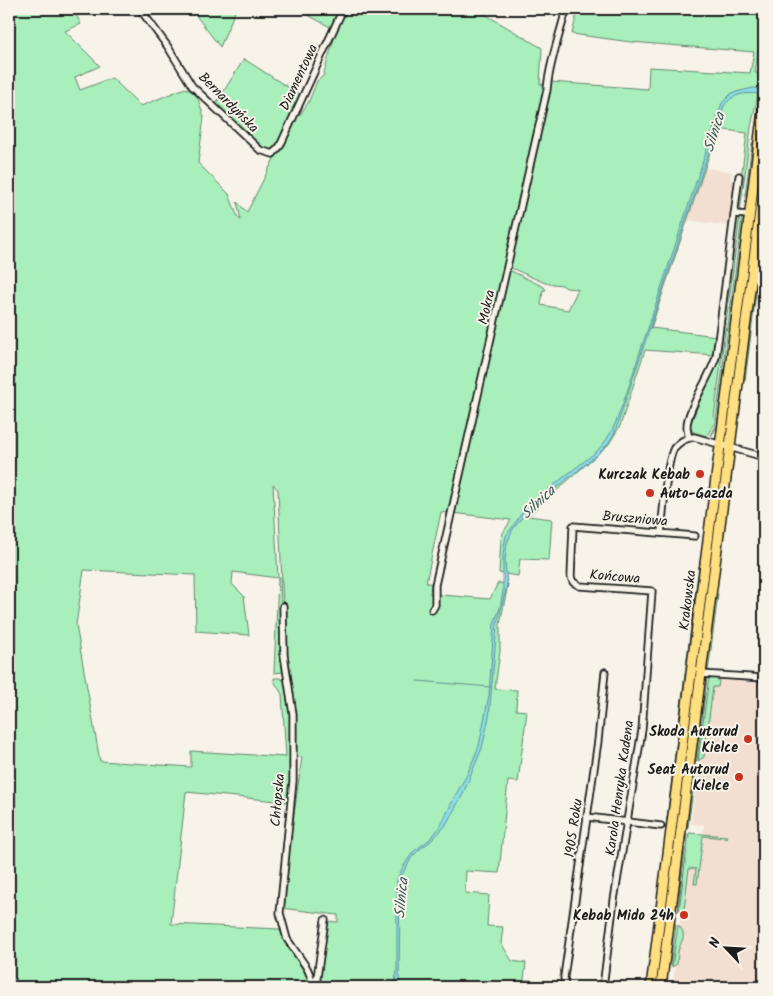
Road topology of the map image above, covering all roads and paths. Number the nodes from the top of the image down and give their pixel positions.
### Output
1 (140, 9) edge
2 (343, 9) edge
3 (566, 9) edge
4 (764, 102) edge
5 (273, 154) joint
6 (739, 176) dead end
7 (764, 180) edge
8 (762, 209) edge
9 (734, 214) junction
10 (750, 216) junction
11 (689, 438) junction
12 (720, 444) junction
13 (730, 447) junction
14 (764, 458) edge
15 (573, 526) joint
16 (661, 533) junction
17 (696, 536) dead end
18 (652, 592) joint
19 (283, 606) dead end
20 (432, 610) dead end
21 (605, 672) dead end
22 (701, 674) junction
23 (764, 678) edge
24 (587, 817) junction
25 (628, 822) junction
26 (661, 826) dead end
27 (324, 920) dead end
28 (315, 987) edge
29 (565, 987) edge
30 (603, 987) edge
31 (651, 987) edge
32 (661, 987) edge

1 - 5 street, Bernardyńska
2 - 5 street, Diamentowa
3 - 20 street, Mokra
4 - 10 main road, Krakowska
6 - 9 street
7 - 8 main road, Krakowska
8 - 13 main road, Krakowska
9 - 10 street
9 - 11 street
10 - 12 main road, Krakowska
11 - 12 street
11 - 16 street
12 - 13 street
12 - 31 main road, Krakowska
13 - 14 street
13 - 22 main road, Krakowska
15 - 16 street, Bruszniowa
15 - 18 street, Końcowa
16 - 17 street, Bruszniowa
18 - 25 street, Karola Henryka Kadena
19 - 28 street, Chłopska
21 - 24 street, 1905 Roku
22 - 23 street
22 - 32 main road, Krakowska
24 - 25 street
24 - 29 street, 1905 Roku
25 - 26 street
25 - 30 street, Karola Henryka Kadena
27 - 28 street

